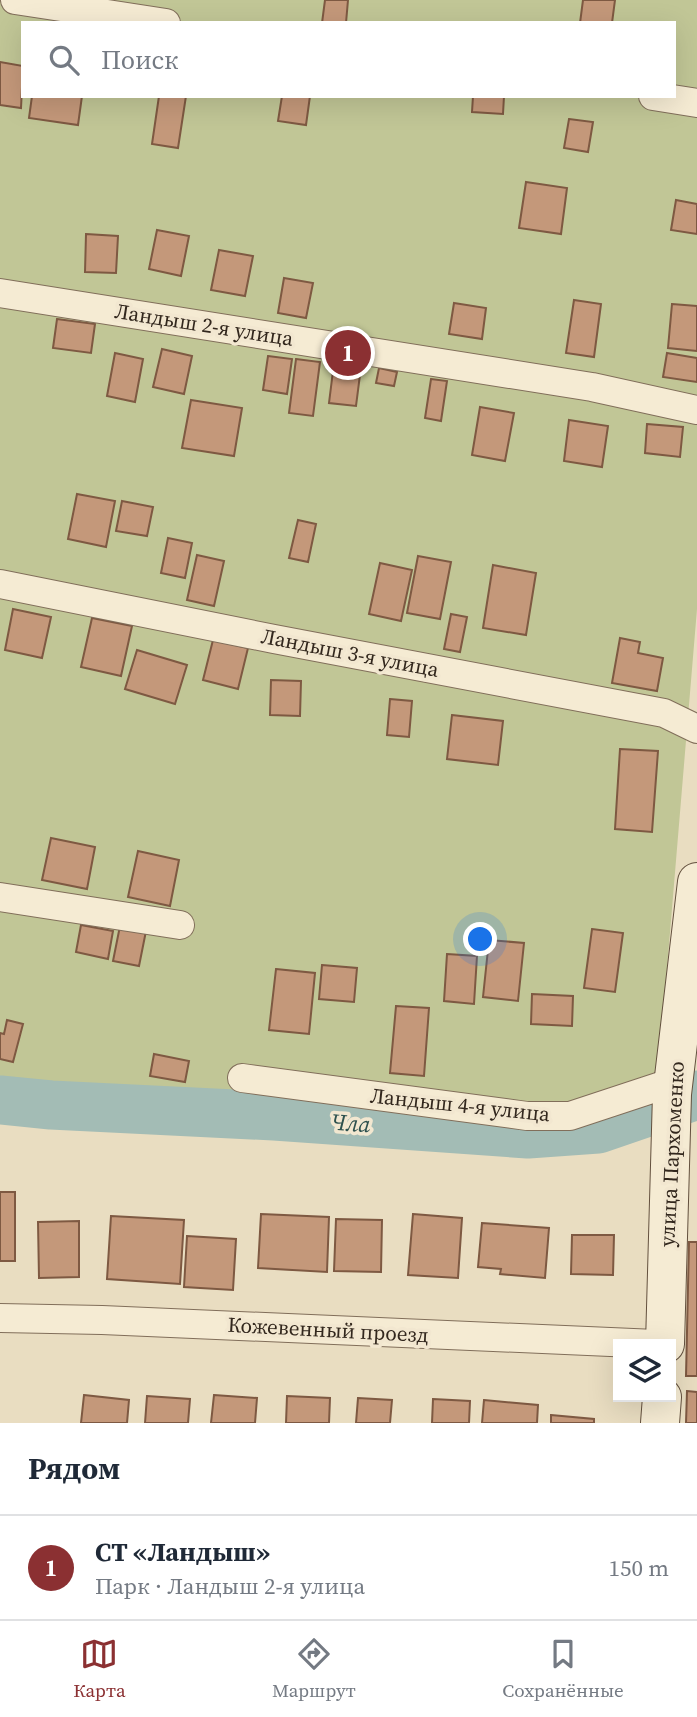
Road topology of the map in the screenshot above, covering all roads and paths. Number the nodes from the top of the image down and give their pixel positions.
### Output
1 (15, 0) edge
2 (153, 21) edge
3 (666, 98) edge
4 (697, 103) edge
5 (0, 293) edge
6 (697, 410) edge
7 (0, 584) edge
8 (697, 729) edge
9 (697, 882) edge
10 (0, 897) edge
11 (180, 925) dead end
12 (242, 1078) dead end
13 (672, 1100) junction
14 (0, 1318) edge
15 (665, 1339) edge
16 (613, 1342) edge
17 (662, 1402) edge
18 (660, 1423) edge

1 - 2 street
3 - 4 street
5 - 6 street, Ландыш 2-я улица
7 - 8 street, Ландыш 3-я улица
9 - 13 street, улица Пархоменко
10 - 11 street
12 - 13 street, Ландыш 4-я улица
13 - 15 street, улица Пархоменко
14 - 16 street, Кожевенный проезд
17 - 18 street

